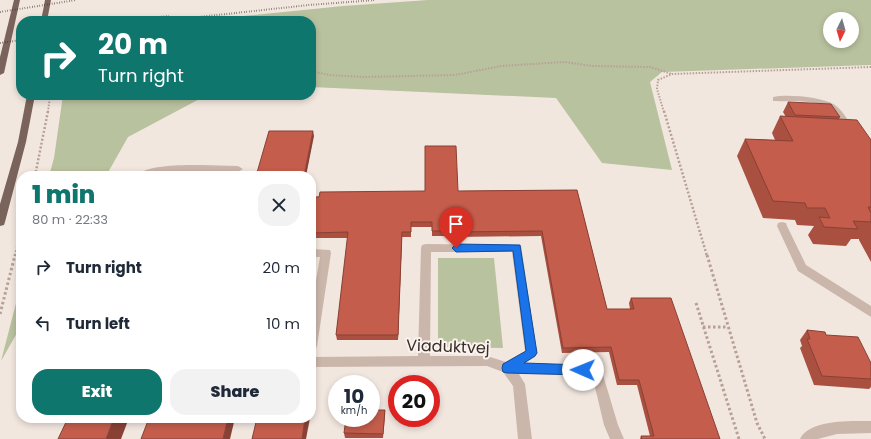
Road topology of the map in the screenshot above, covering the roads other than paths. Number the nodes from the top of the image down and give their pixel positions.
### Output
1 (17, 0) edge
2 (48, 0) edge
3 (45, 16) edge
4 (0, 73) edge
5 (776, 99) dead end
6 (30, 100) edge
7 (854, 138) edge
8 (238, 169) dead end
9 (163, 171) edge
10 (0, 222) edge
11 (782, 226) dead end
12 (316, 253) edge
13 (871, 312) edge
14 (316, 315) edge
15 (424, 361) junction
16 (316, 362) edge
17 (507, 368) junction
18 (871, 426) edge
19 (525, 439) edge
20 (617, 439) edge
21 (807, 439) edge

1 - 4 main road
2 - 3 main road
5 - 7 street
6 - 10 main road
8 - 9 street
11 - 13 street
12 - 14 street
15 - 16 street, Viaduktvej
15 - 17 street, Viaduktvej
15 - 17 street
17 - 19 street
17 - 20 street, Viaduktvej
18 - 21 street

